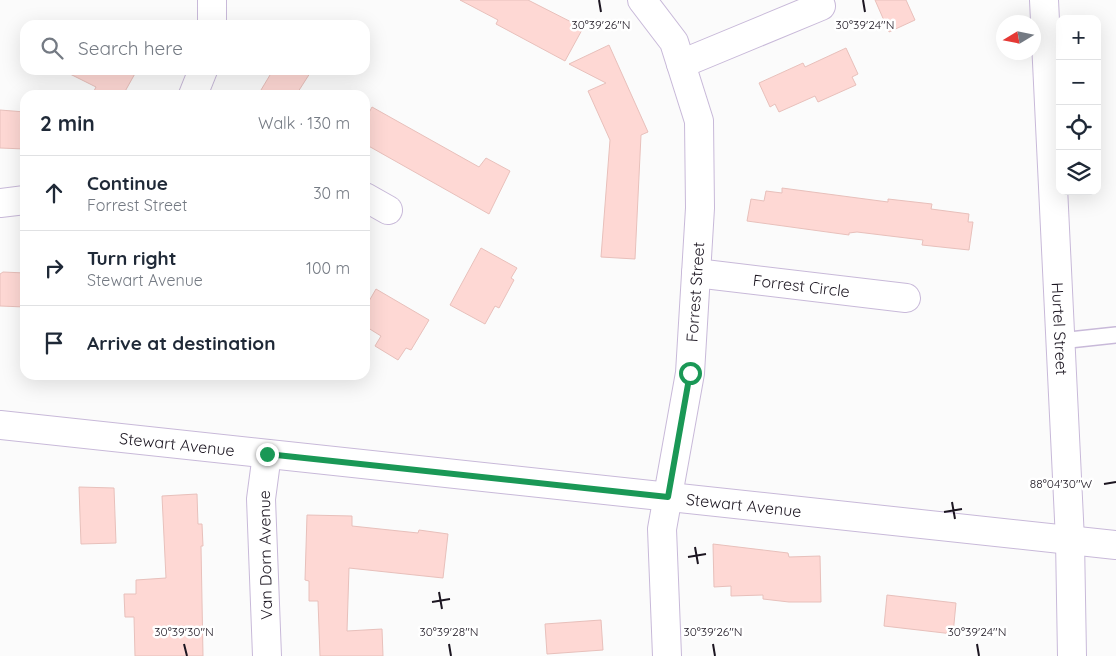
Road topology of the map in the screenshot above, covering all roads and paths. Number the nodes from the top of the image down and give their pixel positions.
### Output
1 (212, 0) edge
2 (642, 0) edge
3 (1044, 0) edge
4 (821, 6) dead end
5 (212, 20) edge
6 (681, 64) junction
7 (201, 75) edge
8 (195, 90) edge
9 (370, 200) edge
10 (20, 201) edge
11 (0, 203) edge
12 (388, 210) dead end
13 (696, 273) junction
14 (906, 298) dead end
15 (1116, 335) edge
16 (1060, 341) junction
17 (0, 425) edge
18 (267, 454) junction
19 (668, 497) junction
20 (1070, 540) junction
21 (1116, 545) edge
22 (267, 656) edge
23 (667, 656) edge
24 (1072, 656) edge

1 - 5 street
2 - 6 street, Forrest Street
3 - 16 street, Hurtel Street
4 - 6 street
6 - 13 street, Forrest Street
7 - 8 street
9 - 12 street
10 - 11 street
13 - 14 street, Forrest Circle
13 - 19 street, Forrest Street
15 - 16 lane
16 - 20 street, Hurtel Street
17 - 18 street, Stewart Avenue
18 - 19 street, Stewart Avenue
18 - 22 street, Van Dorn Avenue
19 - 20 street, Stewart Avenue
19 - 23 street, Forrest Street
20 - 21 street, Stewart Avenue
20 - 24 street, Hurtel Street

